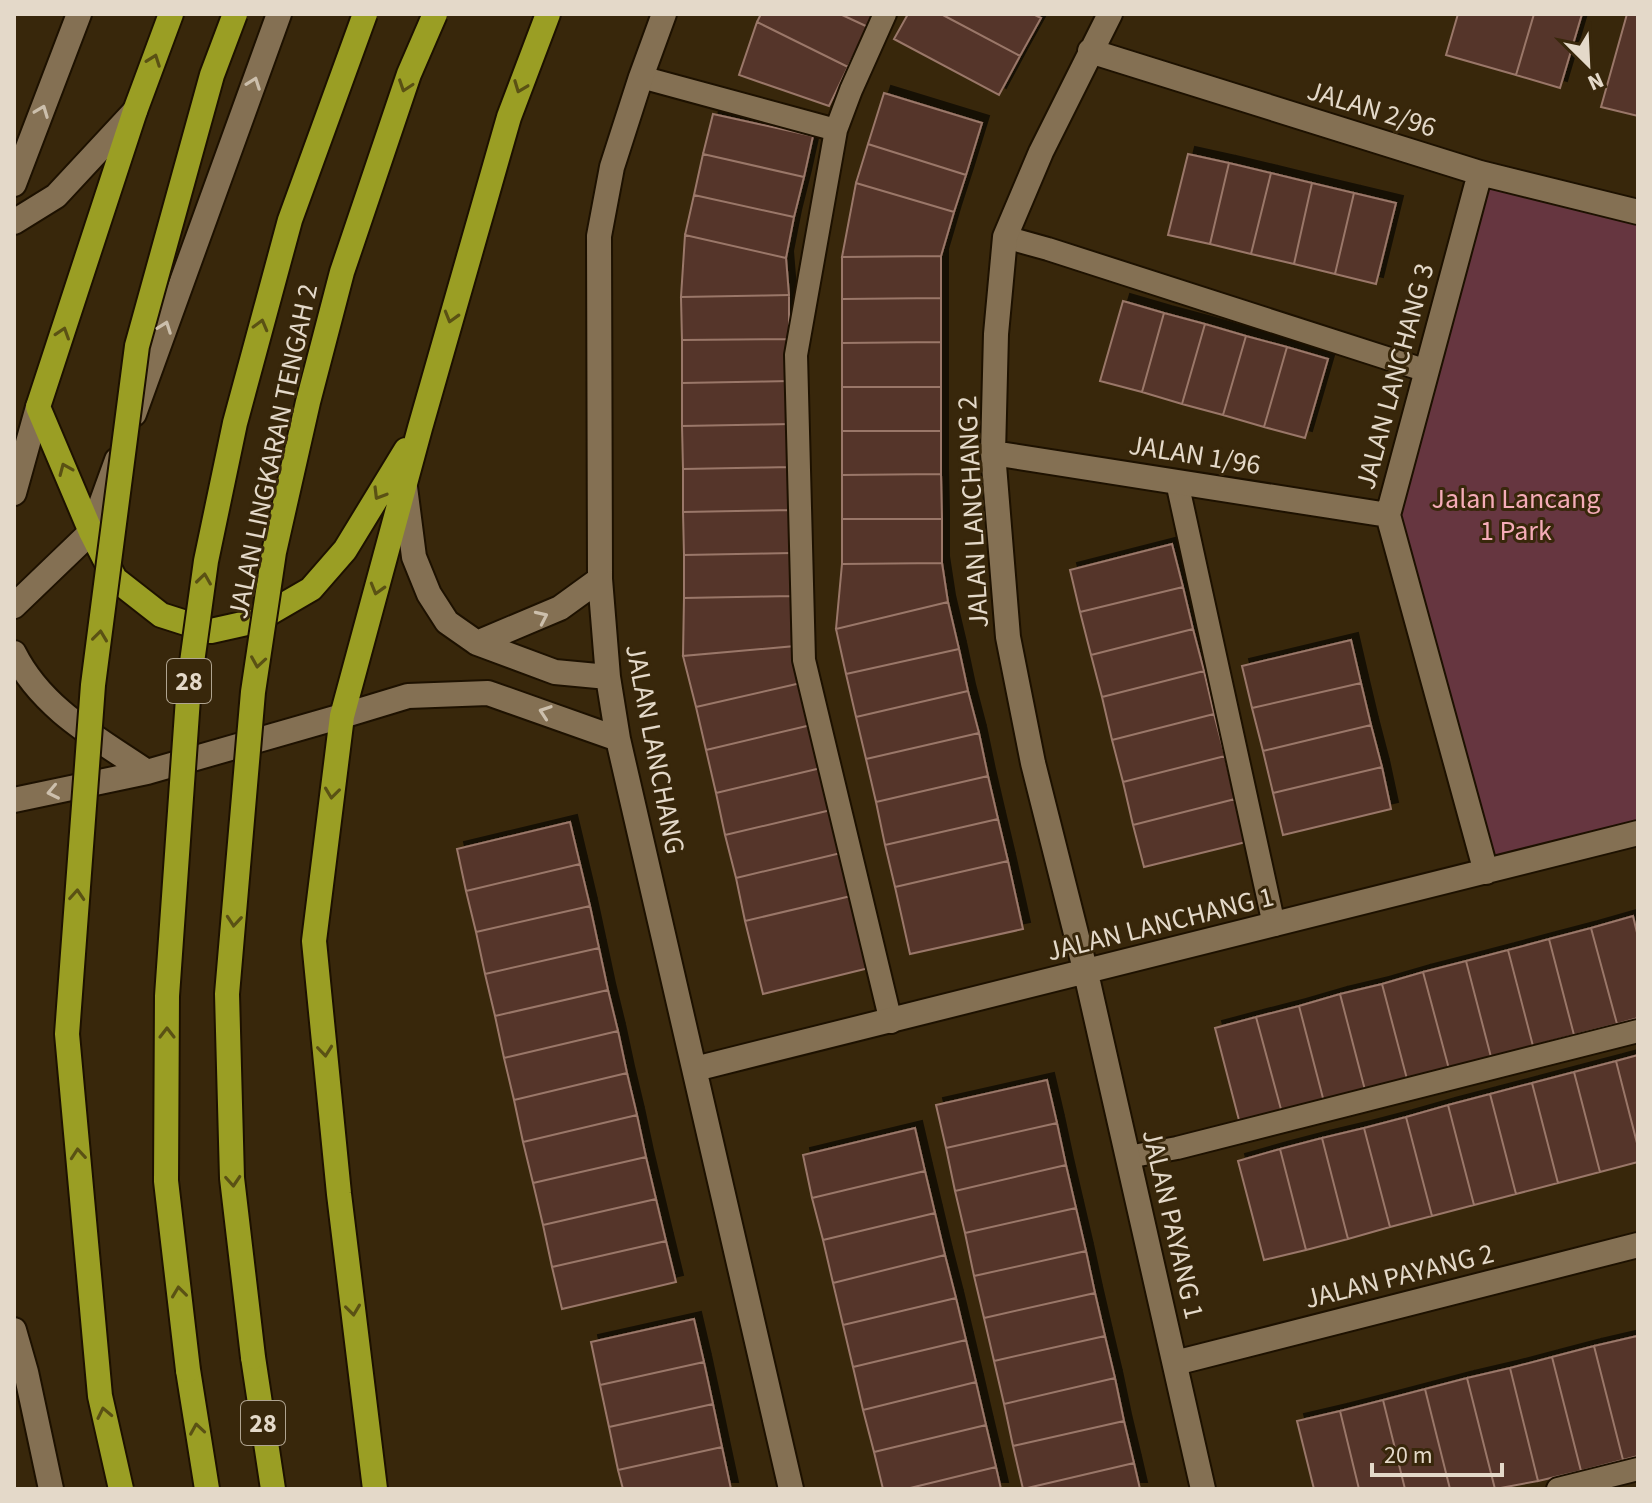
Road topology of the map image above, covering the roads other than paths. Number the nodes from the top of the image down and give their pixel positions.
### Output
1 (79, 14) edge
2 (171, 14) edge
3 (235, 14) edge
4 (279, 14) edge
5 (365, 14) edge
6 (435, 14) edge
7 (548, 14) edge
8 (664, 14) edge
9 (885, 14) edge
10 (1110, 14) edge
11 (1090, 51) junction
12 (641, 77) junction
13 (135, 111) junction
14 (836, 130) junction
15 (1480, 173) junction
16 (14, 184) edge
17 (1638, 212) edge
18 (14, 222) edge
19 (1005, 237) junction
20 (1427, 371) junction
21 (38, 407) junction
22 (420, 428) junction
23 (993, 453) junction
24 (1177, 482) junction
25 (405, 487) junction
26 (14, 493) edge
27 (1388, 515) junction
28 (91, 532) junction
29 (600, 579) junction
30 (14, 606) edge
31 (477, 643) junction
32 (14, 653) edge
33 (608, 677) junction
34 (342, 716) junction
35 (618, 739) junction
36 (147, 772) junction
37 (14, 800) edge
38 (1638, 833) edge
39 (1486, 872) junction
40 (1274, 925) junction
41 (1086, 973) junction
42 (891, 1022) junction
43 (1638, 1031) edge
44 (695, 1069) junction
45 (1128, 1157) junction
46 (1638, 1245) edge
47 (14, 1330) edge
48 (1175, 1363) junction
49 (1638, 1469) edge
50 (51, 1489) edge
51 (121, 1489) edge
52 (207, 1489) edge
53 (273, 1489) edge
54 (375, 1489) edge
55 (791, 1489) edge
56 (1203, 1489) edge
57 (1558, 1489) edge

16 -> 1 street
13 -> 2 highway
51 -> 3 highway, bridge
28 -> 4 street
52 -> 5 highway, JALAN LINGKARAN TENGAH 2 / 28, bridge
6 -> 53 highway, JALAN LINGKARAN TENGAH 2 / 28, bridge
7 -> 22 highway
8 - 12 street, JALAN LANCHANG
9 - 14 lane
10 - 11 street, JALAN LANCHANG 2
11 - 15 street, JALAN 2/96
11 - 19 street, JALAN LANCHANG 2
12 - 14 lane
12 - 29 street, JALAN LANCHANG
13 - 18 street
21 -> 13 highway
14 - 42 lane
15 - 17 street, JALAN 2/96
15 - 20 street, JALAN LANCHANG 3
19 - 20 lane
19 - 23 street, JALAN LANCHANG 2
20 - 27 street, JALAN LANCHANG 3
21 - 26 street
28 -> 21 highway
22 - 25 highway
22 -> 28 highway
23 - 24 street, JALAN 1/96
23 - 41 street, JALAN LANCHANG 2
24 - 27 street, JALAN 1/96
24 - 40 lane
25 - 31 street
25 -> 34 highway
27 - 39 street, JALAN LANCHANG 3
28 - 30 street
31 -> 29 street
29 - 33 street, JALAN LANCHANG
31 - 33 street
32 - 36 street
33 - 35 street, JALAN LANCHANG
35 -> 34 street
34 - 36 street
34 -> 54 highway
35 - 44 street, JALAN LANCHANG
36 -> 37 street
38 - 39 street, JALAN LANCHANG 1
39 - 40 street, JALAN LANCHANG 1
40 - 41 street, JALAN LANCHANG 1
41 - 42 street, JALAN LANCHANG 1
41 - 45 street, JALAN PAYANG 1
42 - 44 street, JALAN LANCHANG 1
43 - 45 lane
44 - 55 street, JALAN LANCHANG
45 - 48 street, JALAN PAYANG 1
46 - 48 street, JALAN PAYANG 2
47 - 50 street
48 - 56 street, JALAN PAYANG 1
49 - 57 lane

